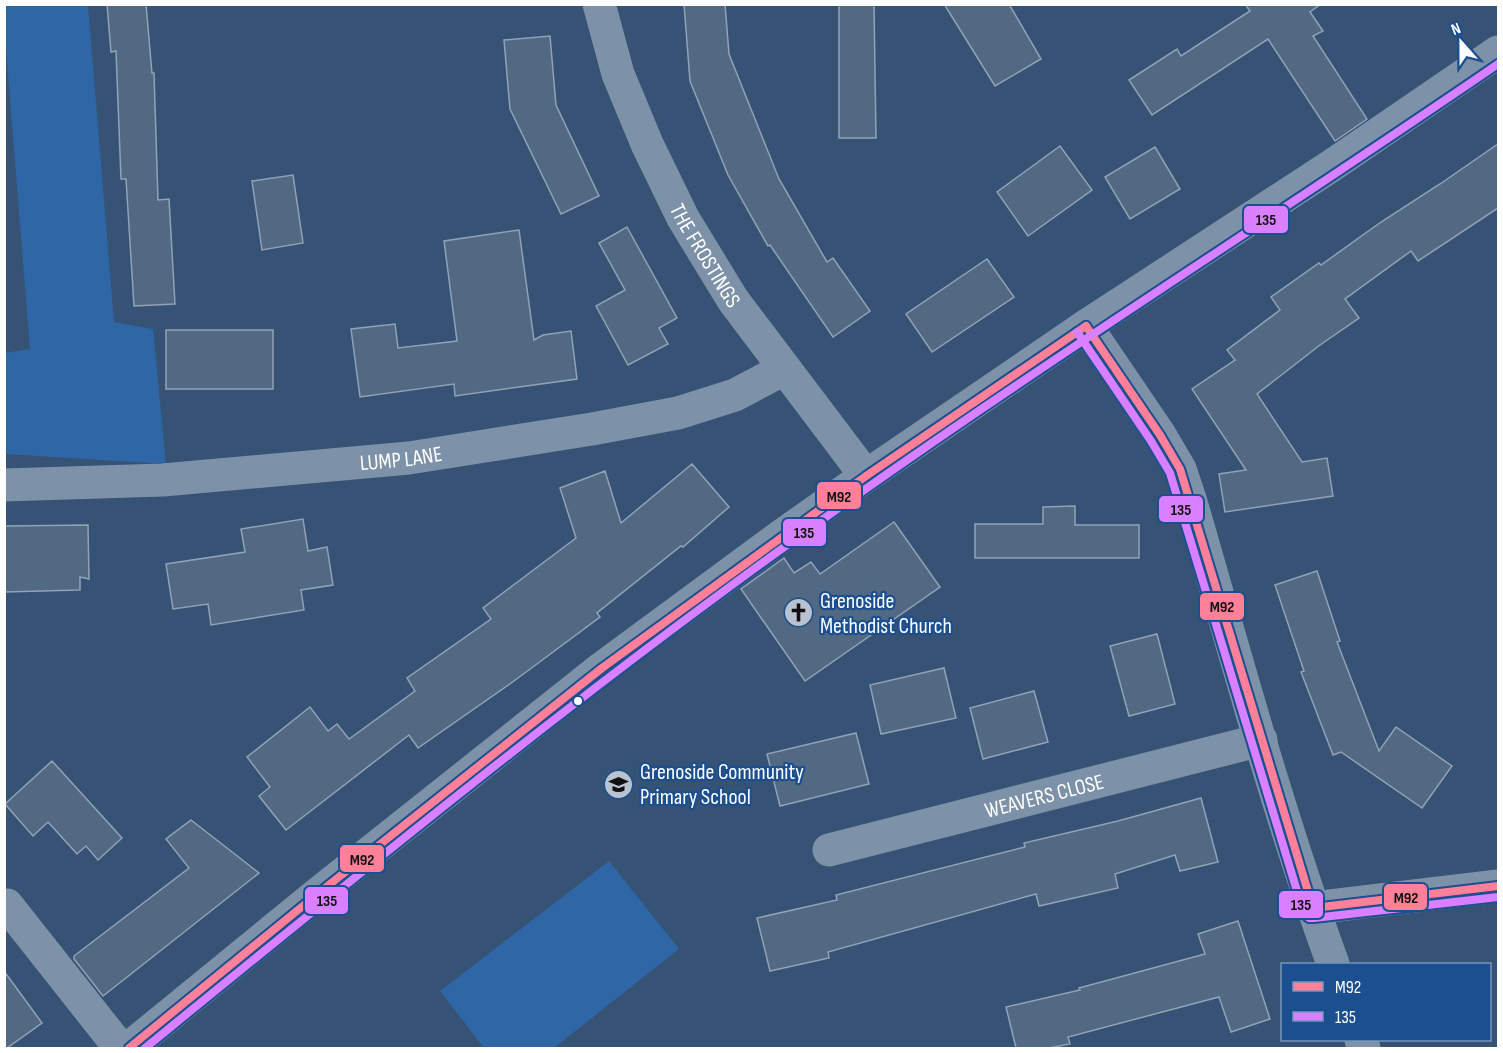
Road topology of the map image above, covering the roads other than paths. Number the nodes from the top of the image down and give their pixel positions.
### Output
1 (599, 4) edge
2 (1498, 52) edge
3 (1086, 326) junction
4 (784, 369) junction
5 (866, 476) junction
6 (4, 485) edge
7 (1260, 740) junction
8 (829, 850) dead end
9 (1498, 886) edge
10 (7, 905) dead end
11 (1313, 908) junction
12 (1334, 963) edge
13 (120, 1048) edge
14 (129, 1048) edge

1 - 4 street, THE FROSTINGS
2 - 3 street
3 - 5 street
3 - 7 street
4 - 5 street, THE FROSTINGS
4 - 6 street, LUMP LANE
5 - 14 street
7 - 8 street, WEAVERS CLOSE
7 - 11 street
9 - 11 street
10 - 13 street
11 - 12 street

